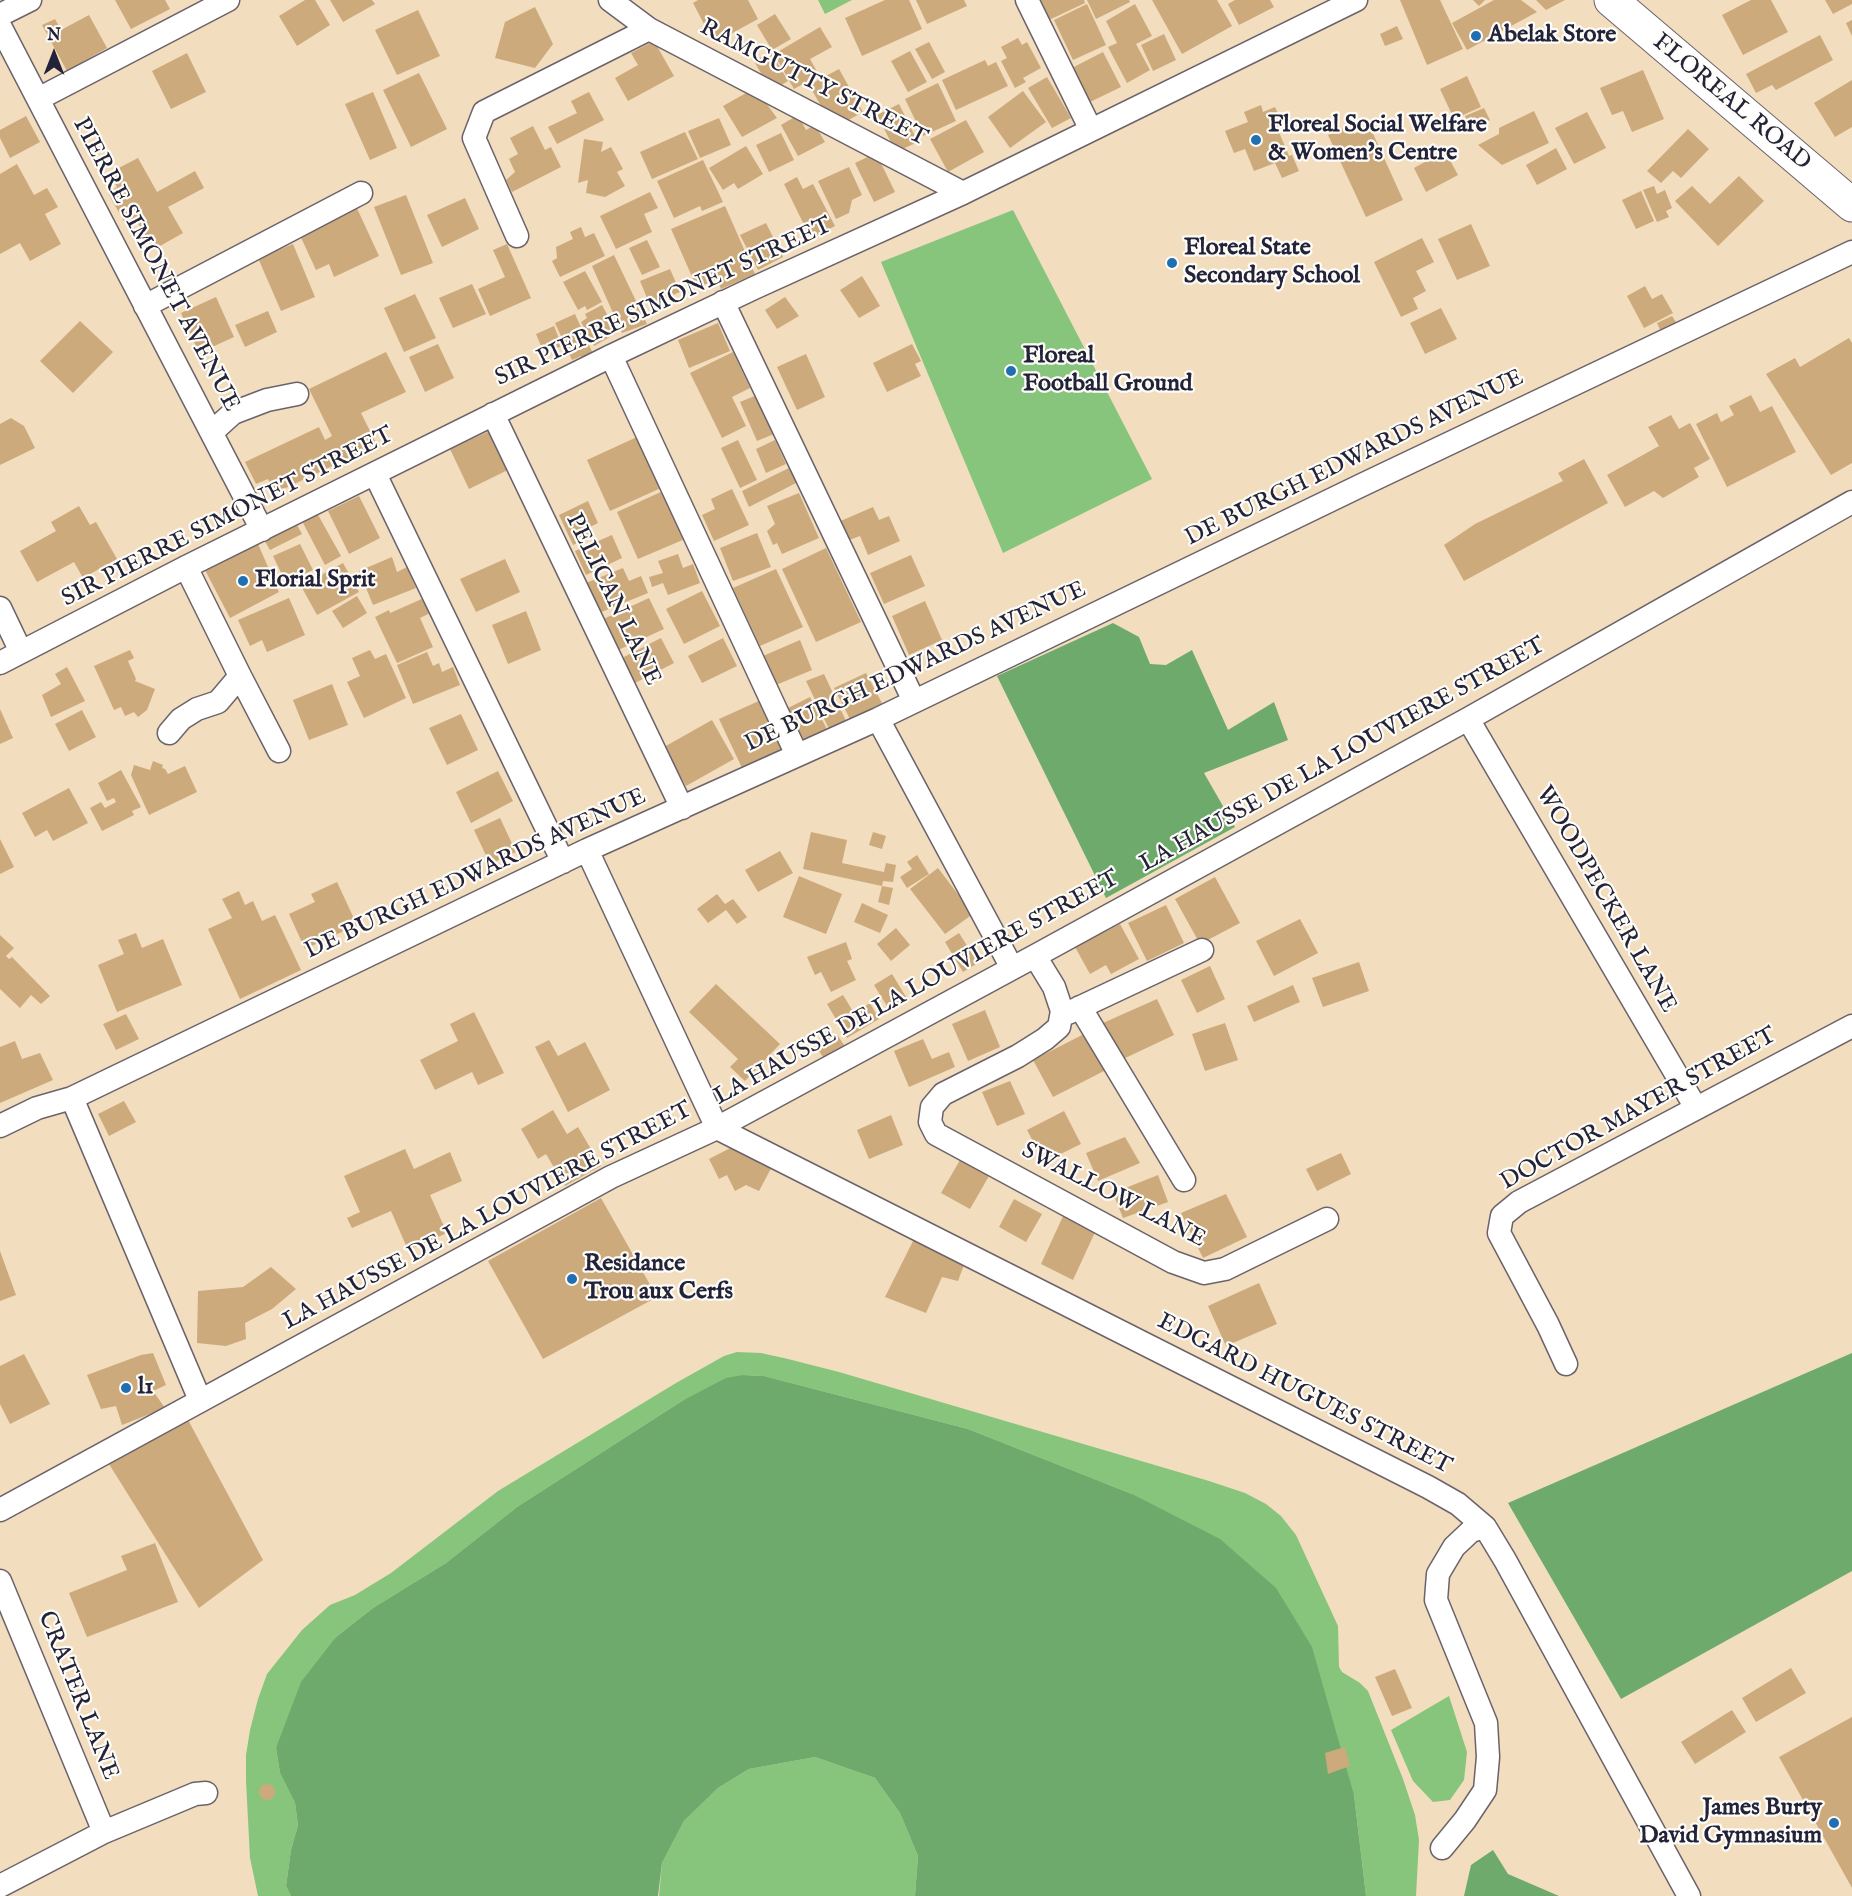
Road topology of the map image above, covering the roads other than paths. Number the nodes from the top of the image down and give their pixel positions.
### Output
1 (30, 0) edge
2 (228, 0) edge
3 (610, 0) edge
4 (1027, 0) edge
5 (1356, 0) edge
6 (1611, 0) edge
7 (0, 15) edge
8 (0, 26) edge
9 (649, 29) junction
10 (38, 99) junction
11 (1091, 130) junction
12 (361, 193) dead end
13 (963, 193) junction
14 (1852, 205) edge
15 (517, 236) dead end
16 (1852, 252) edge
17 (723, 302) junction
18 (145, 306) junction
19 (611, 356) junction
20 (297, 394) dead end
21 (493, 414) junction
22 (212, 432) junction
23 (375, 474) junction
24 (1852, 502) edge
25 (262, 530) junction
26 (186, 567) junction
27 (0, 608) edge
28 (21, 652) junction
29 (0, 663) edge
30 (240, 676) junction
31 (914, 701) junction
32 (878, 719) junction
33 (1468, 719) junction
34 (169, 733) dead end
35 (279, 751) dead end
36 (797, 755) junction
37 (682, 808) junction
38 (587, 850) junction
39 (563, 862) junction
40 (1203, 950) dead end
41 (1035, 956) junction
42 (1012, 968) junction
43 (1067, 1017) junction
44 (1852, 1026) edge
45 (72, 1098) junction
46 (1696, 1108) junction
47 (0, 1126) edge
48 (717, 1128) junction
49 (1184, 1180) dead end
50 (1327, 1219) dead end
51 (1566, 1364) dead end
52 (200, 1400) junction
53 (0, 1510) edge
54 (1485, 1527) junction
55 (0, 1581) edge
56 (206, 1793) dead end
57 (104, 1832) junction
58 (1442, 1848) dead end
59 (0, 1886) edge
60 (1689, 1896) edge

1 - 7 street
2 - 10 street
3 - 9 street, RAMGUTTY STREET
4 - 11 street
5 - 11 street, SIR PIERRE SIMONET STREET
6 - 14 main road, FLOREAL ROAD
8 - 10 street, PIERRE SIMONET AVENUE
9 - 13 street, RAMGUTTY STREET
9 - 15 street
10 - 18 street, PIERRE SIMONET AVENUE
11 - 13 street, SIR PIERRE SIMONET STREET
12 - 18 street
13 - 17 street, SIR PIERRE SIMONET STREET
16 - 31 street, DE BURGH EDWARDS AVENUE
17 - 19 street, SIR PIERRE SIMONET STREET
17 - 31 street
18 - 22 street, PIERRE SIMONET AVENUE
19 - 21 street, SIR PIERRE SIMONET STREET
19 - 36 street
20 - 22 street
21 - 23 street, SIR PIERRE SIMONET STREET
21 - 37 street, PELICAN LANE
22 - 25 street, PIERRE SIMONET AVENUE
23 - 25 street, SIR PIERRE SIMONET STREET
23 - 39 street
24 - 33 street, LA HAUSSE DE LA LOUVIERE STREET
25 - 26 street, SIR PIERRE SIMONET STREET
26 - 28 street, SIR PIERRE SIMONET STREET
26 - 30 street
27 - 28 street
28 - 29 street, SIR PIERRE SIMONET STREET
30 - 34 street
30 - 35 street
31 - 32 street, DE BURGH EDWARDS AVENUE
32 - 36 street, DE BURGH EDWARDS AVENUE
32 - 42 street
33 - 41 street, LA HAUSSE DE LA LOUVIERE STREET
33 - 46 street, WOODPECKER LANE
36 - 37 street, DE BURGH EDWARDS AVENUE
37 - 38 street, DE BURGH EDWARDS AVENUE
38 - 39 street, DE BURGH EDWARDS AVENUE
38 - 48 street
39 - 45 street, DE BURGH EDWARDS AVENUE
40 - 43 street
41 - 42 street, LA HAUSSE DE LA LOUVIERE STREET
41 - 43 street
42 - 48 street, LA HAUSSE DE LA LOUVIERE STREET
43 - 49 street
43 - 50 street, SWALLOW LANE
44 - 46 street, DOCTOR MAYER STREET
45 - 47 street, DE BURGH EDWARDS AVENUE
45 - 52 street
46 - 51 street, DOCTOR MAYER STREET
48 - 52 street, LA HAUSSE DE LA LOUVIERE STREET
48 - 54 street, EDGARD HUGUES STREET
52 - 53 street, LA HAUSSE DE LA LOUVIERE STREET
54 - 58 street
54 - 60 street, EDGARD HUGUES STREET
55 - 57 street, CRATER LANE
56 - 57 street
57 - 59 street

